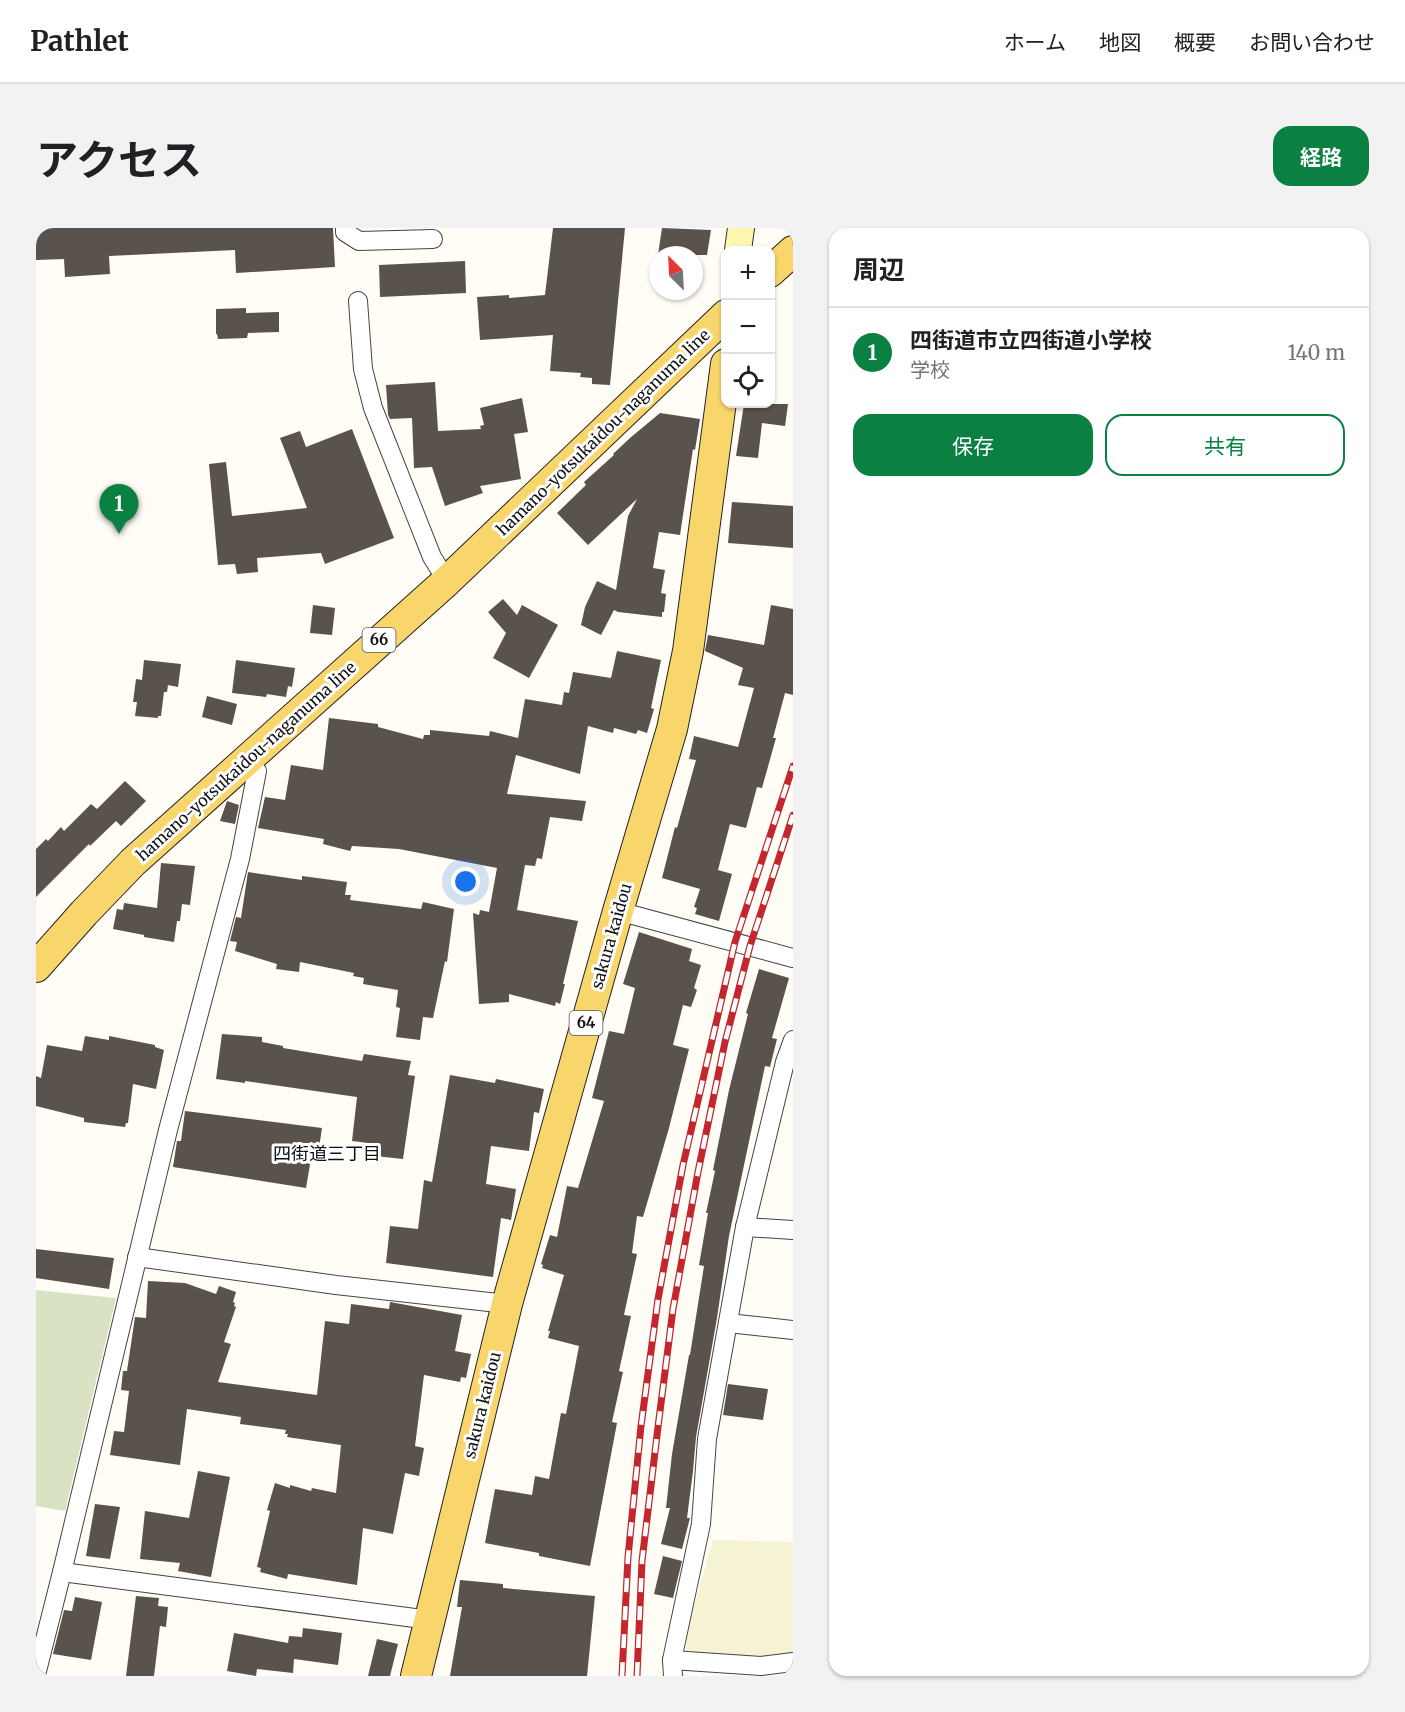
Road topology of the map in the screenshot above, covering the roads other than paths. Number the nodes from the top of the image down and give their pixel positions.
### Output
1 (345, 228) edge
2 (741, 228) edge
3 (433, 239) dead end
4 (739, 246) edge
5 (793, 251) edge
6 (775, 268) edge
7 (358, 301) dead end
8 (721, 320) edge
9 (721, 402) edge
10 (447, 581) junction
11 (247, 760) junction
12 (618, 911) junction
13 (793, 958) edge
14 (36, 968) edge
15 (793, 1040) edge
16 (744, 1227) junction
17 (793, 1230) edge
18 (138, 1257) junction
19 (507, 1304) junction
20 (728, 1323) junction
21 (793, 1330) edge
22 (62, 1572) junction
23 (430, 1620) junction
24 (793, 1662) edge
25 (672, 1668) edge
26 (36, 1675) edge
27 (416, 1676) edge

1 - 3 street
2 - 4 street
5 - 6 main road
7 - 10 street
8 - 10 main road, hamano-yotsukaidou-naganuma line / 66
9 - 12 main road, sakura kaidou / 64
10 - 11 main road, hamano-yotsukaidou-naganuma line / 66
11 - 14 main road, hamano-yotsukaidou-naganuma line / 66
11 - 18 street
12 - 13 street
12 - 19 main road, sakura kaidou / 64
15 - 16 street
16 - 17 street
16 - 20 street
18 - 19 street
18 - 22 street
19 - 23 main road, sakura kaidou / 64
20 - 21 street
20 - 25 street
22 - 23 street
22 - 26 street
23 - 27 main road, sakura kaidou / 64
24 - 25 street

